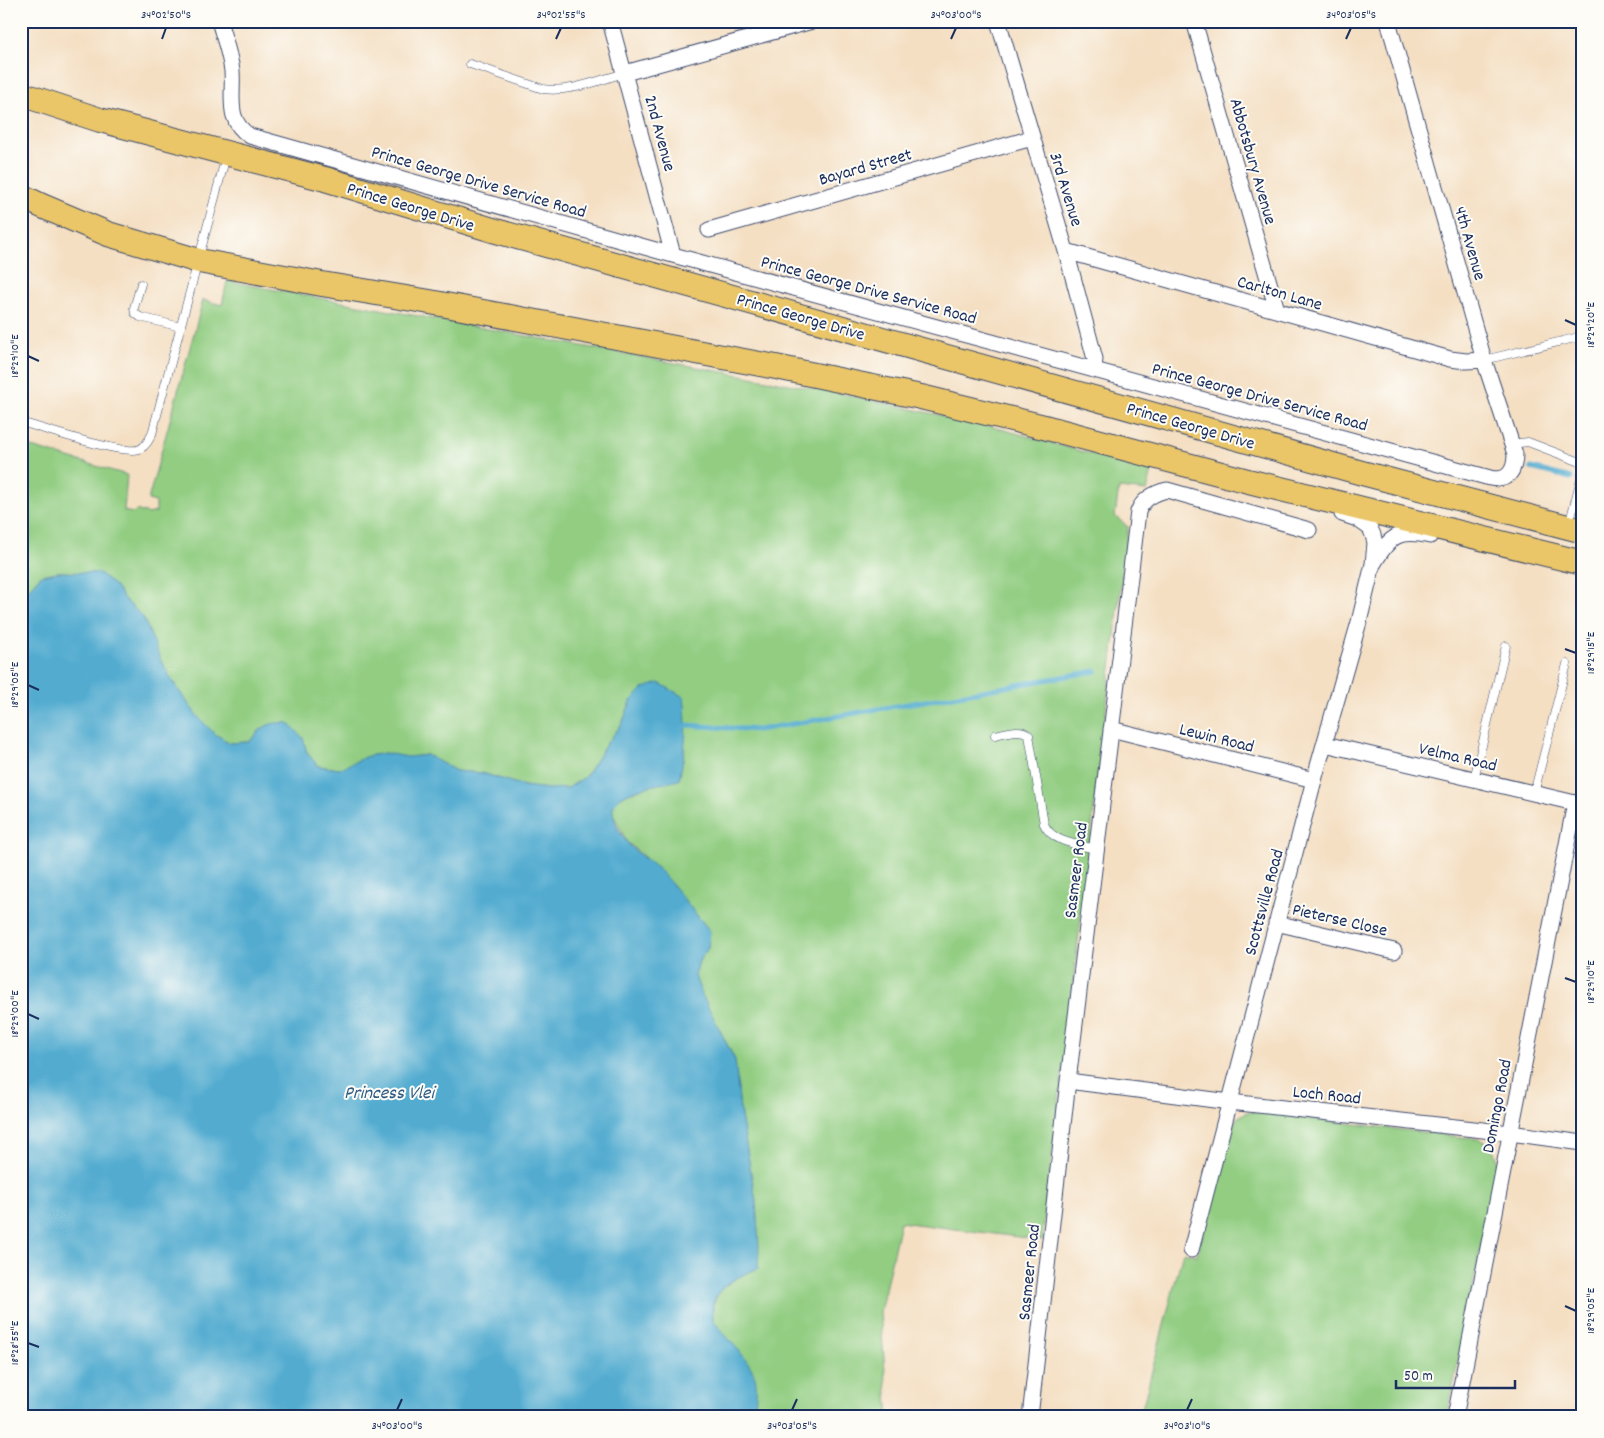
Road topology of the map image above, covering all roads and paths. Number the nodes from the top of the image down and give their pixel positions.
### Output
1 (220, 21) edge
2 (610, 21) edge
3 (812, 21) edge
4 (998, 21) edge
5 (1194, 21) edge
6 (1388, 21) edge
7 (470, 64) dead end
8 (625, 73) junction
9 (21, 94) edge
10 (1032, 138) junction
11 (226, 154) junction
12 (21, 196) edge
13 (709, 230) dead end
14 (1066, 251) junction
15 (673, 255) junction
16 (199, 261) junction
17 (141, 284) dead end
18 (1277, 310) junction
19 (181, 327) junction
20 (1583, 336) edge
21 (1484, 360) junction
22 (1094, 370) junction
23 (21, 422) edge
24 (1512, 444) junction
25 (1583, 463) edge
26 (1583, 471) edge
27 (1510, 473) joint
28 (1248, 481) junction
29 (1576, 529) edge
30 (1309, 530) dead end
31 (1498, 541) junction
32 (1583, 563) edge
33 (1374, 564) junction
34 (1506, 646) dead end
35 (1567, 664) dead end
36 (1111, 729) junction
37 (995, 735) dead end
38 (1324, 744) junction
39 (1474, 779) junction
40 (1314, 780) junction
41 (1534, 793) junction
42 (1579, 802) edge
43 (1096, 849) junction
44 (1276, 923) junction
45 (1394, 951) dead end
46 (1068, 1081) junction
47 (1230, 1102) junction
48 (1510, 1133) junction
49 (1583, 1143) edge
50 (1191, 1250) dead end
51 (1030, 1417) edge
52 (1455, 1417) edge

1 - 15 street, Prince George Drive Service Road
2 - 8 street, 2nd Avenue
3 - 8 street
4 - 10 street, 3rd Avenue
5 - 18 street, Abbotsbury Avenue
6 - 21 street, 4th Avenue
7 - 8 lane
8 - 15 street, 2nd Avenue
9 - 11 main road, Prince George Drive
10 - 13 street, Bayard Street
10 - 14 street, 3rd Avenue
11 - 16 lane
11 - 29 main road, Prince George Drive
12 - 16 main road
14 - 18 street, Carlton Lane
14 - 22 street, 3rd Avenue
15 - 22 street, Prince George Drive Service Road
16 - 19 lane
16 - 28 main road
17 - 19 lane
18 - 21 street, Carlton Lane
19 - 23 lane
20 - 21 lane
21 - 24 street, 4th Avenue
22 - 27 street, Prince George Drive Service Road
24 - 25 lane
24 - 27 street, 4th Avenue
26 - 29 lane
28 - 31 main road
28 - 33 street, Scottsville Road
30 - 36 street, Sasmeer Road
31 - 32 main road
31 - 33 street, Scottsville Road
33 - 38 street, Scottsville Road
34 - 39 lane
35 - 41 lane
36 - 40 street, Lewin Road
36 - 43 street, Sasmeer Road
37 - 43 lane
38 - 39 street, Velma Road
38 - 40 street, Scottsville Road
39 - 41 street, Velma Road
40 - 44 street, Scottsville Road
41 - 42 street, Velma Road
42 - 48 street, Domingo Road
43 - 46 street, Sasmeer Road
44 - 45 street, Pieterse Close
44 - 47 street, Scottsville Road
46 - 47 street, Loch Road
46 - 51 street, Sasmeer Road
47 - 48 street, Loch Road
47 - 50 street, Scottsville Road
48 - 49 street, Loch Road
48 - 52 street, Domingo Road

